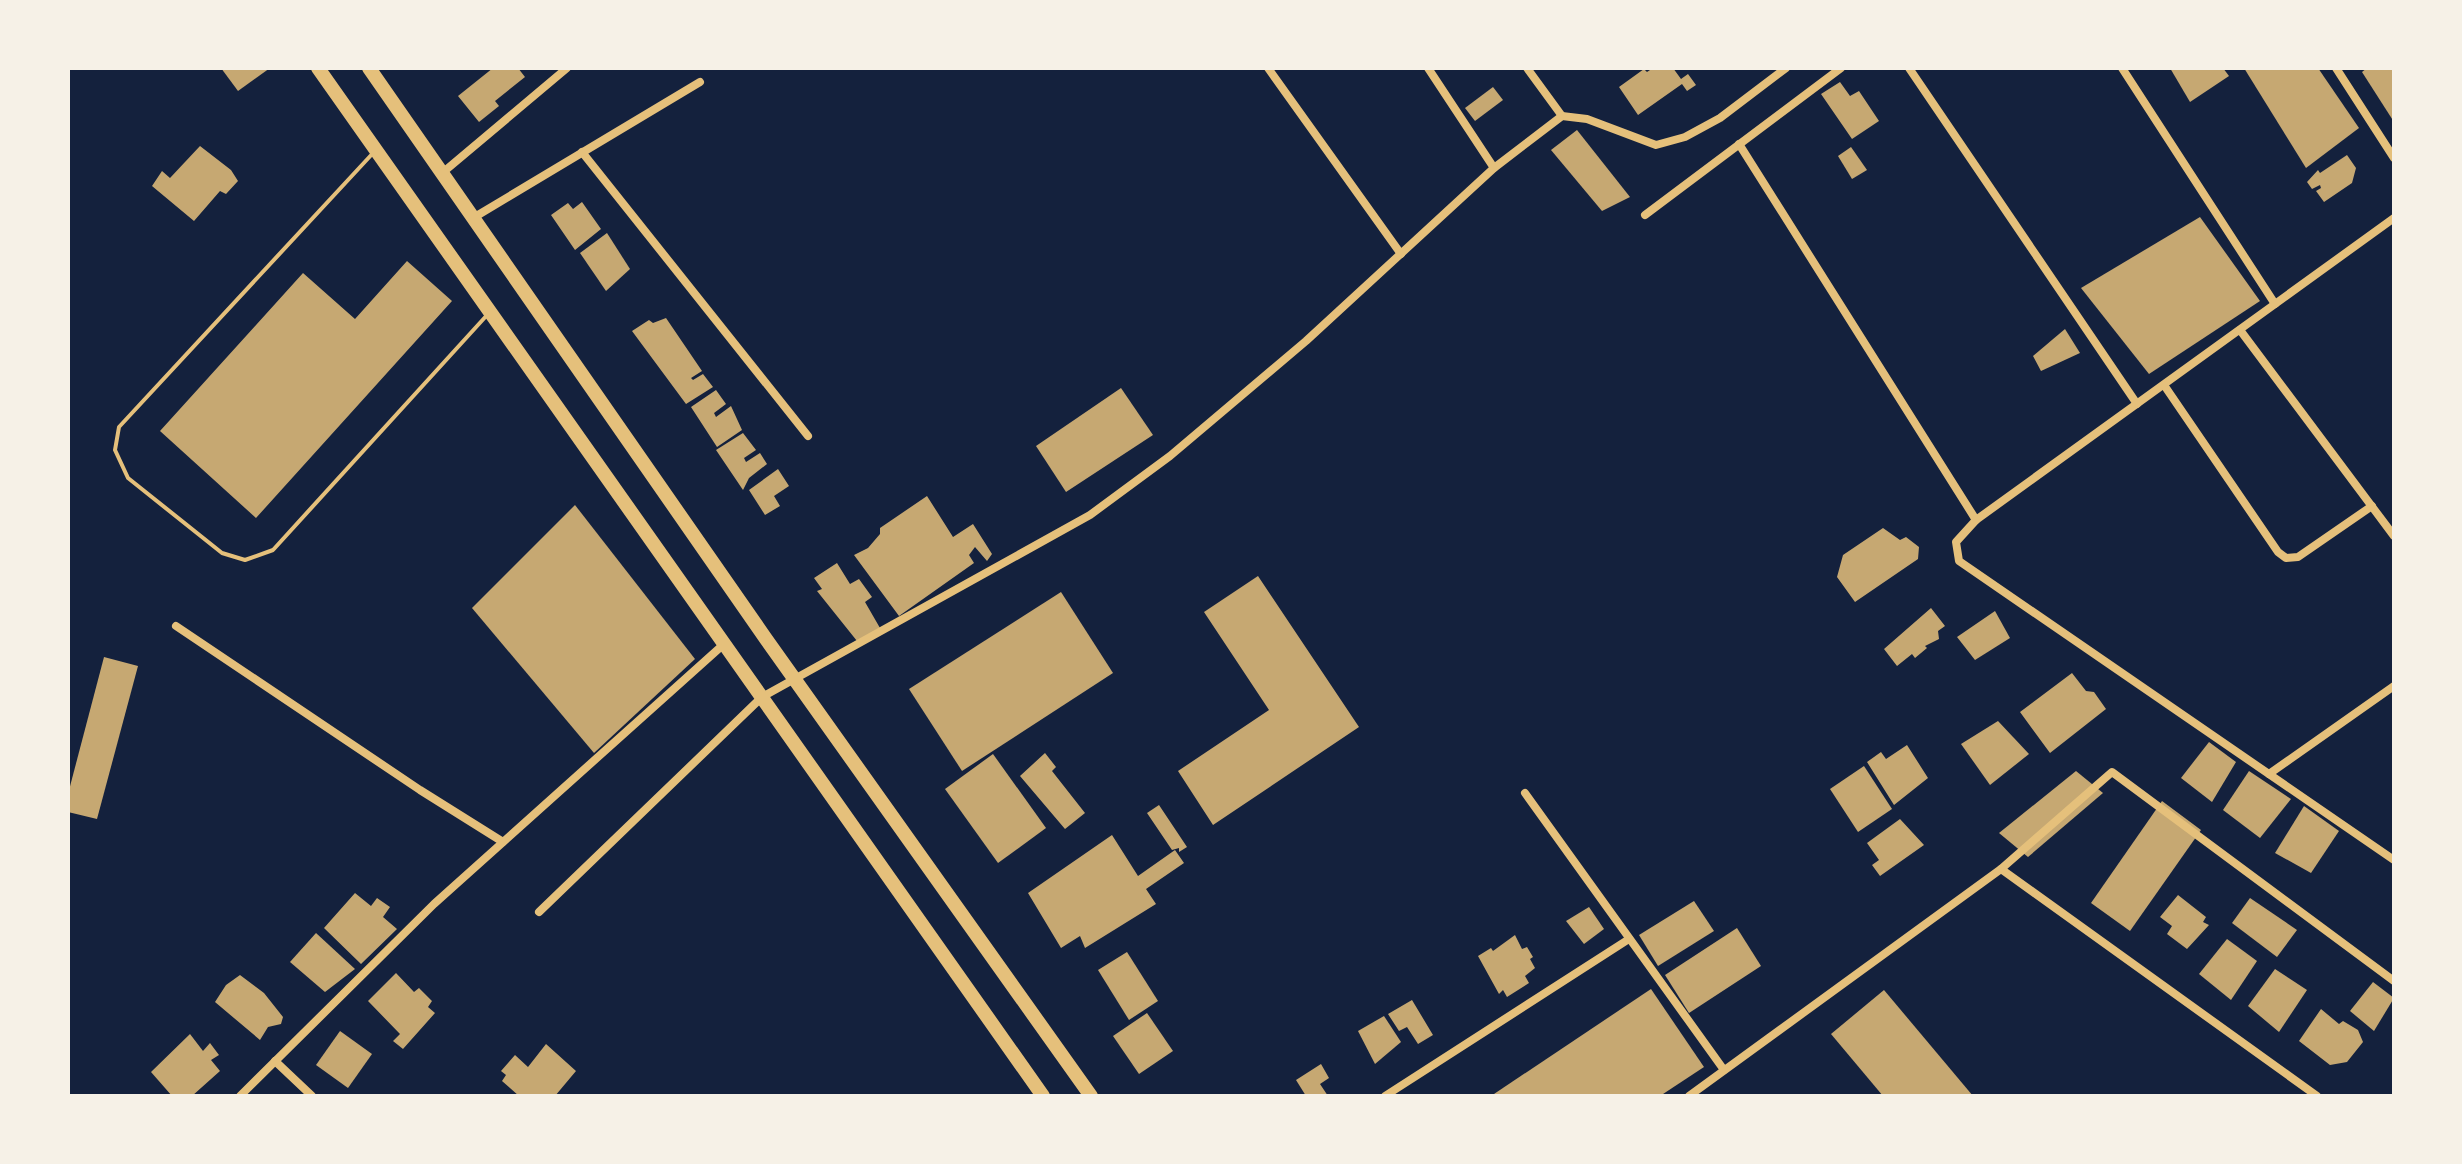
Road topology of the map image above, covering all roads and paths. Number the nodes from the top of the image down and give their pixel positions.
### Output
1 (318, 68) edge
2 (567, 68) edge
3 (1268, 68) edge
4 (1428, 68) edge
5 (1527, 68) edge
6 (1786, 68) edge
7 (1841, 68) edge
8 (1909, 68) edge
9 (2122, 68) edge
10 (2336, 68) edge
11 (372, 70) edge
12 (700, 82) dead end
13 (1562, 116) junction
14 (1739, 144) junction
15 (376, 150) junction
16 (582, 152) junction
17 (2394, 158) edge
18 (1494, 168) junction
19 (441, 175) junction
20 (1645, 215) dead end
21 (472, 218) junction
22 (2394, 218) edge
23 (1401, 254) junction
24 (2275, 304) junction
25 (490, 313) junction
26 (2240, 330) junction
27 (2164, 385) junction
28 (2137, 404) junction
29 (808, 436) dead end
30 (2372, 506) junction
31 (1976, 520) junction
32 (2394, 536) edge
33 (176, 626) dead end
34 (724, 644) junction
35 (795, 679) junction
36 (2394, 686) edge
37 (762, 697) junction
38 (2269, 774) junction
39 (1525, 793) dead end
40 (503, 842) junction
41 (2394, 860) edge
42 (2001, 869) junction
43 (539, 912) dead end
44 (1629, 939) junction
45 (2394, 981) edge
46 (275, 1061) junction
47 (1724, 1070) junction
48 (240, 1096) edge
49 (312, 1096) edge
50 (1043, 1096) edge
51 (1091, 1096) edge
52 (1385, 1096) edge
53 (1689, 1096) edge
54 (2317, 1096) edge

1 - 15 highway
2 - 19 street
3 - 23 street
4 - 18 street
5 - 13 street
6 - 13 street
7 - 14 street
8 - 28 street
9 - 24 street
10 - 17 street
11 - 19 highway
12 - 16 street
13 - 18 street
14 - 20 street
14 - 31 street
15 - 25 highway
15 - 25 lane
16 - 21 street
16 - 29 street
18 - 23 street
19 - 21 highway
21 - 35 highway
22 - 24 street
23 - 35 street
24 - 26 street
25 - 34 highway
26 - 27 street
26 - 30 street
27 - 28 street
27 - 30 street
28 - 31 street
30 - 32 street
31 - 38 street
33 - 40 street
34 - 37 highway
34 - 40 street
35 - 37 street
35 - 51 highway
36 - 38 street
37 - 43 street
37 - 50 highway
38 - 41 street
39 - 44 street
40 - 46 street
42 - 45 street
42 - 47 street
42 - 54 street
44 - 47 street
44 - 52 street
46 - 48 street
46 - 49 street
47 - 53 street

